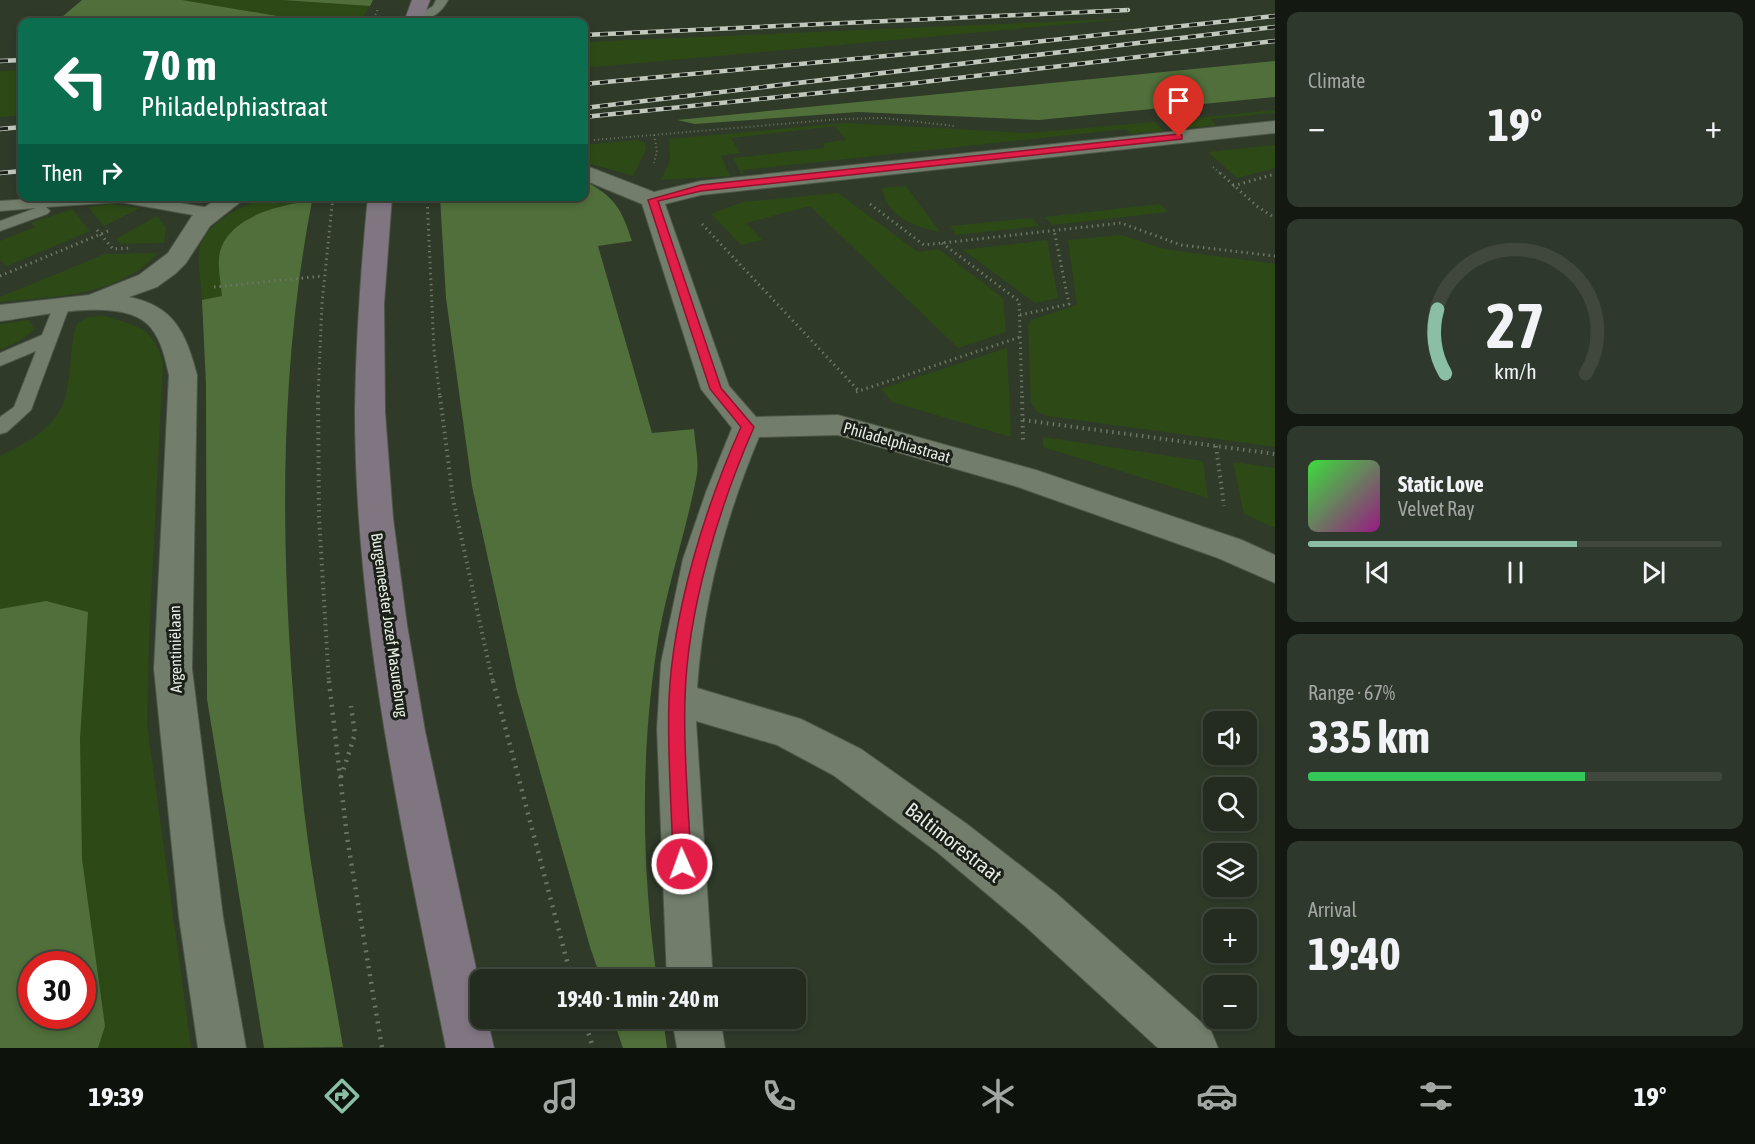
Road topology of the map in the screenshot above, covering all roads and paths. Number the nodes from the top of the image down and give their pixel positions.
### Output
1 (421, 0) edge
2 (442, 0) edge
3 (415, 18) edge
4 (421, 18) edge
5 (955, 126) dead end
6 (1275, 127) edge
7 (1179, 137) junction
8 (588, 141) edge
9 (588, 174) edge
10 (1275, 174) edge
11 (831, 175) junction
12 (1233, 186) junction
13 (62, 201) edge
14 (71, 201) edge
15 (140, 201) edge
16 (229, 201) edge
17 (332, 201) edge
18 (427, 201) edge
19 (653, 203) junction
20 (160, 204) junction
21 (0, 206) edge
22 (379, 208) edge
23 (210, 213) junction
24 (1275, 218) edge
25 (330, 222) joint
26 (0, 226) edge
27 (1054, 230) junction
28 (942, 243) junction
29 (1275, 256) edge
30 (0, 276) edge
31 (323, 276) junction
32 (214, 287) dead end
33 (98, 301) junction
34 (62, 305) junction
35 (0, 313) edge
36 (1019, 315) junction
37 (1020, 337) junction
38 (47, 339) junction
39 (0, 360) edge
40 (858, 390) junction
41 (1023, 420) junction
42 (838, 424) junction
43 (0, 427) edge
44 (748, 427) junction
45 (1216, 446) junction
46 (1275, 454) edge
47 (1025, 478) junction
48 (1230, 549) junction
49 (1275, 570) edge
50 (677, 699) junction
51 (340, 781) joint
52 (569, 969) edge
53 (689, 969) edge
54 (587, 1029) edge
55 (698, 1029) edge
56 (222, 1048) edge
57 (382, 1048) edge
58 (470, 1048) edge
59 (593, 1048) edge
60 (701, 1048) edge
61 (1194, 1048) edge

1 - 3 street
2 - 4 lane
5 - 8 path
6 - 7 street
7 - 11 street
7 - 12 path
9 - 19 street
10 - 12 path
11 - 19 street
11 - 28 path
12 - 24 path
13 - 21 lane
14 - 26 lane
15 - 20 lane
16 - 23 street, Argentiniëlaan
17 - 25 path
18 - 52 path
19 - 40 path
19 - 44 street
20 - 23 lane
20 - 30 path
22 - 58 street, Burgemeester Jozef Masurebrug
23 - 33 street, Argentiniëlaan
25 - 31 path
27 - 28 path
27 - 29 path
27 - 36 path
28 - 36 path
31 - 32 path
31 - 51 path
33 - 34 street, Argentiniëlaan
33 - 56 street, Argentiniëlaan
34 - 35 street, Argentiniëlaan
34 - 38 lane
36 - 37 path
37 - 40 path
37 - 41 path
38 - 39 lane
38 - 43 lane
40 - 42 path
41 - 45 path
41 - 47 path
42 - 44 street, Philadelphiastraat
42 - 47 street, Philadelphiastraat
44 - 50 street
45 - 46 path
45 - 48 path
47 - 48 street, Philadelphiastraat
48 - 49 street, Philadelphiastraat
50 - 53 street
50 - 61 street, Baltimorestraat
51 - 57 path
54 - 59 path
55 - 60 street

